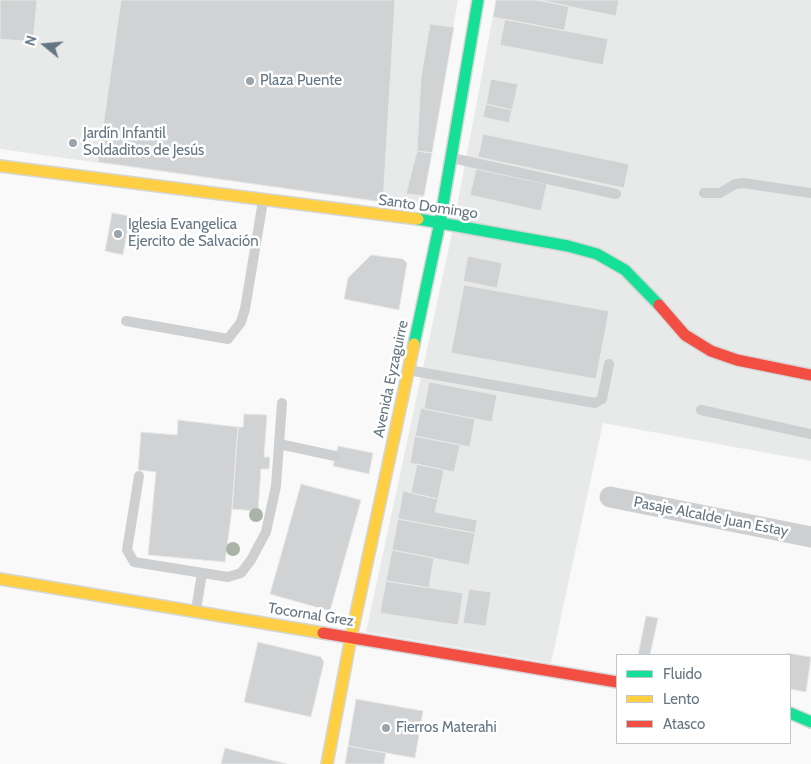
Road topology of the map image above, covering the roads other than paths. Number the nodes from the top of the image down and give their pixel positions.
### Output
1 (478, 0) edge
2 (451, 158) junction
3 (0, 166) edge
4 (704, 193) dead end
5 (811, 193) edge
6 (616, 194) dead end
7 (263, 200) junction
8 (440, 222) junction
9 (126, 321) dead end
10 (609, 364) dead end
11 (408, 370) junction
12 (811, 375) edge
13 (282, 402) dead end
14 (702, 410) dead end
15 (811, 434) edge
16 (279, 444) junction
17 (335, 456) dead end
18 (374, 465) dead end
19 (387, 467) junction
20 (139, 476) dead end
21 (610, 497) dead end
22 (811, 537) edge
23 (202, 573) junction
24 (0, 579) edge
25 (196, 611) junction
26 (351, 637) junction
27 (616, 682) edge
28 (791, 713) edge
29 (811, 722) edge
30 (327, 764) edge

1 - 2 street, Avenida Eyzaguirre
2 - 6 lane
2 - 8 street, Avenida Eyzaguirre
3 - 7 street, Santo Domingo
4 - 5 lane
7 - 8 street, Santo Domingo
7 - 9 lane
8 - 11 street, Avenida Eyzaguirre
8 - 12 street, Santo Domingo
10 - 11 lane
11 - 19 street, Avenida Eyzaguirre
13 - 16 lane
14 - 15 lane
16 - 17 lane
16 - 23 lane
18 - 19 lane
19 - 26 street, Avenida Eyzaguirre
20 - 23 lane
21 - 22 street, Pasaje Alcalde Juan Estay
23 - 25 lane
24 - 25 street, Tocornal Grez
25 - 26 street, Tocornal Grez
26 - 27 street, Tocornal Grez
26 - 30 street, Avenida Eyzaguirre
28 - 29 street

